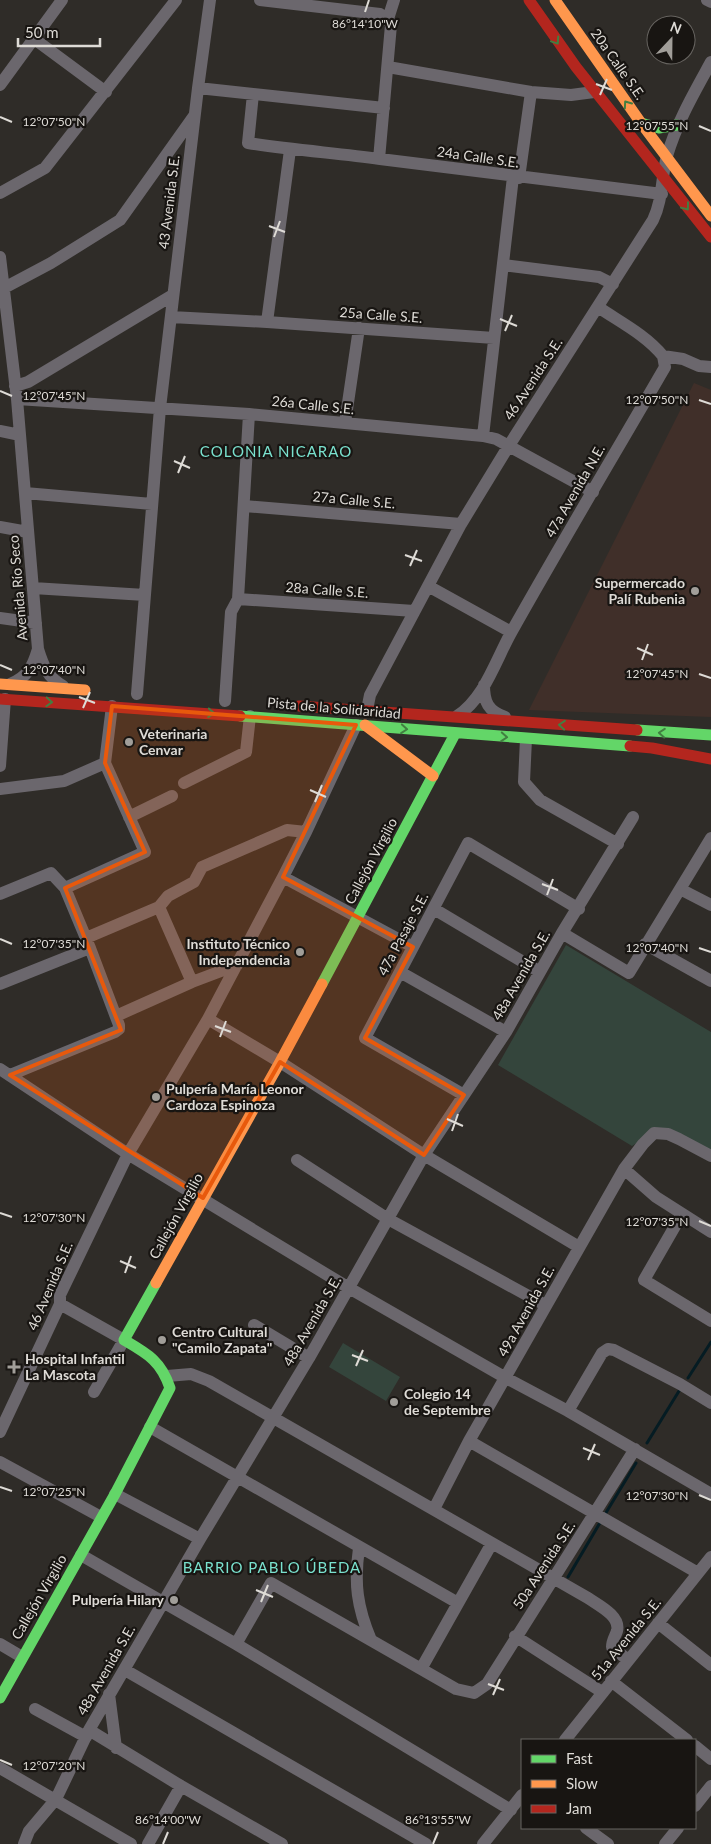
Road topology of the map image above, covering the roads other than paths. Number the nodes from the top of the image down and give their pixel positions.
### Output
1 (62, 0) edge
2 (176, 0) edge
3 (210, 0) edge
4 (260, 0) edge
5 (394, 0) edge
6 (529, 0) edge
7 (555, 0) edge
8 (707, 0) edge
9 (292, 1) edge
10 (711, 2) edge
11 (388, 19) junction
12 (33, 38) junction
13 (711, 62) edge
14 (388, 68) junction
15 (0, 84) edge
16 (198, 88) junction
17 (106, 92) junction
18 (532, 92) junction
19 (594, 92) junction
20 (253, 94) junction
21 (384, 108) junction
22 (195, 114) junction
23 (641, 123) junction
24 (677, 125) junction
25 (290, 150) junction
26 (667, 157) junction
27 (379, 158) junction
28 (663, 175) junction
29 (516, 177) junction
30 (0, 193) edge
31 (662, 194) junction
32 (711, 216) edge
33 (711, 238) edge
34 (0, 257) edge
35 (503, 265) junction
36 (612, 284) junction
37 (4, 288) junction
38 (173, 295) junction
39 (598, 306) junction
40 (171, 317) junction
41 (267, 322) junction
42 (359, 328) junction
43 (494, 338) junction
44 (5, 345) edge
45 (663, 356) junction
46 (711, 367) edge
47 (16, 393) junction
48 (160, 408) junction
49 (249, 414) junction
50 (345, 424) junction
51 (0, 432) edge
52 (20, 435) junction
53 (484, 436) junction
54 (508, 447) junction
55 (592, 492) junction
56 (25, 493) junction
57 (152, 504) junction
58 (244, 506) junction
59 (461, 524) junction
60 (0, 527) edge
61 (28, 532) junction
62 (428, 586) junction
63 (33, 588) junction
64 (145, 596) junction
65 (238, 599) junction
66 (414, 611) junction
67 (0, 618) edge
68 (36, 624) junction
69 (511, 632) junction
70 (38, 649) junction
71 (4, 685) edge
72 (484, 685) junction
73 (68, 689) junction
74 (98, 691) dead end
75 (137, 694) dead end
76 (3, 699) edge
77 (225, 701) dead end
78 (291, 705) dead end
79 (112, 706) junction
80 (367, 710) junction
81 (250, 716) junction
82 (456, 716) junction
83 (514, 721) junction
84 (711, 724) edge
85 (360, 725) junction
86 (610, 728) junction
87 (455, 734) junction
88 (711, 735) edge
89 (526, 739) junction
90 (666, 750) junction
91 (711, 750) edge
92 (711, 759) edge
93 (105, 763) junction
94 (0, 766) edge
95 (433, 776) junction
96 (184, 783) dead end
97 (0, 789) edge
98 (172, 796) dead end
99 (129, 817) junction
100 (633, 817) dead end
101 (306, 832) junction
102 (711, 838) edge
103 (618, 844) junction
104 (283, 877) junction
105 (65, 888) junction
106 (680, 889) junction
107 (0, 894) edge
108 (711, 905) edge
109 (159, 907) junction
110 (434, 908) junction
111 (578, 909) junction
112 (358, 917) junction
113 (562, 933) junction
114 (88, 943) junction
115 (646, 944) junction
116 (413, 947) junction
117 (237, 965) junction
118 (400, 972) junction
119 (540, 972) junction
120 (711, 981) edge
121 (192, 982) junction
122 (0, 984) edge
123 (116, 1016) junction
124 (208, 1019) junction
125 (506, 1032) junction
126 (280, 1062) junction
127 (5, 1072) edge
128 (464, 1096) junction
129 (128, 1154) junction
130 (424, 1155) junction
131 (711, 1156) edge
132 (298, 1160) dead end
133 (624, 1169) junction
134 (203, 1198) junction
135 (682, 1214) junction
136 (388, 1219) junction
137 (711, 1232) edge
138 (580, 1247) junction
139 (349, 1288) junction
140 (60, 1304) junction
141 (545, 1305) junction
142 (711, 1320) edge
143 (254, 1325) dead end
144 (124, 1340) junction
145 (309, 1358) junction
146 (167, 1376) junction
147 (506, 1378) junction
148 (94, 1392) dead end
149 (711, 1403) edge
150 (568, 1411) junction
151 (273, 1417) junction
152 (150, 1427) junction
153 (0, 1432) edge
154 (469, 1441) junction
155 (635, 1449) junction
156 (0, 1462) edge
157 (237, 1478) junction
158 (115, 1494) junction
159 (711, 1494) edge
160 (434, 1509) junction
161 (600, 1516) junction
162 (101, 1517) junction
163 (200, 1539) junction
164 (492, 1543) junction
165 (359, 1548) junction
166 (81, 1555) junction
167 (707, 1565) edge
168 (553, 1578) junction
169 (163, 1601) junction
170 (458, 1603) junction
171 (658, 1623) junction
172 (515, 1636) junction
173 (371, 1640) junction
174 (0, 1644) edge
175 (236, 1644) junction
176 (22, 1657) junction
177 (628, 1660) junction
178 (711, 1665) edge
179 (420, 1669) junction
180 (125, 1670) junction
181 (611, 1681) junction
182 (602, 1692) junction
183 (109, 1694) junction
184 (0, 1698) edge
185 (35, 1709) dead end
186 (88, 1734) junction
187 (566, 1739) edge
188 (686, 1739) edge
189 (696, 1747) edge
190 (116, 1748) junction
191 (711, 1759) edge
192 (0, 1768) edge
193 (181, 1786) junction
194 (711, 1786) edge
195 (521, 1797) edge
196 (56, 1799) junction
197 (696, 1805) edge
198 (511, 1810) junction
199 (587, 1829) edge
200 (677, 1829) edge
201 (603, 1843) edge
202 (24, 1844) edge
203 (131, 1844) edge
204 (148, 1844) edge
205 (282, 1844) edge
206 (426, 1844) edge
207 (483, 1844) edge
208 (665, 1844) edge

1 - 12 street
2 - 17 street
3 - 16 street, 43 Avenida S.E.
4 - 9 street
5 - 11 street
6 -> 19 street
23 -> 7 street, 20a Calle S.E.
8 - 10 street
9 - 11 street
11 - 14 street
12 - 15 street
12 - 17 street
13 - 24 street, 46 Avenida S.E.
14 - 18 street
14 - 21 street
16 - 20 street
16 - 22 street, 43 Avenida S.E.
17 - 30 street
18 - 19 street
18 - 29 street
19 - 28 street
20 - 21 street
20 - 25 street, 24a Calle S.E.
21 - 27 street
22 - 37 street
22 - 38 street, 43 Avenida S.E.
23 - 24 street
23 - 26 street, 20a Calle S.E.
24 - 26 street, 46 Avenida S.E.
25 - 27 street, 24a Calle S.E.
25 - 41 street
26 - 28 street, 46 Avenida S.E.
26 - 32 street, 20a Calle S.E.
27 - 29 street, 24a Calle S.E.
28 - 31 street, 46 Avenida S.E.
28 -> 33 street
29 - 31 street, 24a Calle S.E.
29 - 35 street
31 - 36 street, 46 Avenida S.E.
34 - 37 street, Avenida Río Seco
35 - 36 street
35 - 43 street
36 - 39 street, 46 Avenida S.E.
37 - 44 street, Avenida Río Seco
38 - 40 street, 43 Avenida S.E.
38 - 47 street
39 - 45 street
39 - 54 street, 46 Avenida S.E.
40 - 41 street, 25a Calle S.E.
40 - 48 street, 43 Avenida S.E.
41 - 42 street, 25a Calle S.E.
42 - 43 street, 25a Calle S.E.
42 - 50 street
43 - 53 street
44 - 47 street, Avenida Río Seco
45 - 46 street
45 - 55 street, 47a Avenida N.E.
47 - 48 street, 26a Calle S.E.
47 - 52 street, Avenida Río Seco
48 - 49 street, 26a Calle S.E.
48 - 57 street, 43 Avenida S.E.
49 - 50 street, 26a Calle S.E.
49 - 58 street
50 - 53 street, 26a Calle S.E.
51 - 52 street
52 - 56 street, Avenida Río Seco
53 - 54 street, 26a Calle S.E.
54 - 55 street, 26a Calle S.E.
54 - 59 street, 46 Avenida S.E.
55 - 69 street, 47a Avenida N.E.
56 - 57 street
56 - 61 street, Avenida Río Seco
57 - 64 street, 43 Avenida S.E.
58 - 59 street, 27a Calle S.E.
58 - 65 street
59 - 62 street, 46 Avenida S.E.
60 - 61 street
61 - 63 street, Avenida Río Seco
62 - 66 street, 46 Avenida S.E.
62 - 69 street
63 - 64 street
63 - 68 street, Avenida Río Seco
64 - 75 street, 43 Avenida S.E.
65 - 66 street, 28a Calle S.E.
65 - 77 street
66 - 80 street, 46 Avenida S.E.
67 - 68 street
68 - 70 street, Avenida Río Seco
69 - 72 street, 47a Avenida N.E.
70 - 71 street, Avenida Río Seco
70 - 73 street, Avenida Río Seco
71 - 73 street
72 - 82 street, 47a Avenida N.E.
72 - 83 street
73 - 74 street
76 -> 79 street, Pista de la Solidaridad
76 - 94 street
78 - 80 street, Pista de la Solidaridad
79 -> 81 street, Pista de la Solidaridad
79 - 93 street
80 - 82 street, Pista de la Solidaridad
81 - 85 street, Pista de la Solidaridad
81 - 96 street
82 - 83 street, Pista de la Solidaridad
86 -> 83 street, Pista de la Solidaridad
84 - 86 street, Pista de la Solidaridad
85 -> 87 street, Pista de la Solidaridad
85 - 95 street
85 - 101 street, 46 Avenida S.E.
88 -> 86 street, Pista de la Solidaridad
87 -> 89 street, Pista de la Solidaridad
87 - 95 street, Callejón Virgilio
89 - 90 street, Pista de la Solidaridad
89 - 103 street
90 - 91 street, Pista de la Solidaridad
90 - 92 street, Pista de la Solidaridad
93 - 97 street
93 - 99 street
95 - 112 street, Callejón Virgilio
98 - 99 street
99 - 105 street
100 - 103 street, 48a Avenida S.E.
101 - 104 street, 46 Avenida S.E.
101 - 109 street
102 - 106 street
103 - 111 street, 48a Avenida S.E.
104 - 112 street
104 - 117 street, 46 Avenida S.E.
105 - 107 street
105 - 114 street
106 - 108 street
106 - 115 street
109 - 114 street
109 - 121 street
110 - 111 street, 47a Pasaje S.E.
110 - 116 street, 47a Pasaje S.E.
110 - 119 street
111 - 113 street, 48a Avenida S.E.
112 - 116 street
112 - 126 street, Callejón Virgilio
113 - 115 street
113 - 119 street, 48a Avenida S.E.
114 - 122 street
114 - 123 street
115 - 120 street
116 - 118 street, 47a Pasaje S.E.
117 - 121 street
117 - 124 street, 46 Avenida S.E.
118 - 125 street
118 - 128 street, 47a Pasaje S.E.
119 - 125 street, 48a Avenida S.E.
121 - 123 street
123 - 127 street
124 - 126 street
124 - 129 street, 46 Avenida S.E.
125 - 128 street, 48a Avenida S.E.
126 - 130 street
126 - 134 street, Callejón Virgilio
127 - 129 street
128 - 130 street, 48a Avenida S.E.
129 - 134 street
129 - 140 street, 46 Avenida S.E.
130 - 136 street, 48a Avenida S.E.
130 - 138 street
131 - 133 street, 49a Avenida S.E.
132 - 136 street
133 - 135 street
133 - 138 street, 49a Avenida S.E.
134 - 139 street
134 - 144 street, Callejón Virgilio
135 - 137 street
135 - 142 street
136 - 139 street, 48a Avenida S.E.
136 - 141 street
138 - 141 street, 49a Avenida S.E.
139 - 145 street, 48a Avenida S.E.
139 - 147 street
140 - 144 street
140 - 153 street, 46 Avenida S.E.
141 - 147 street, 49a Avenida S.E.
143 - 145 street
144 - 146 street
144 - 148 street
145 - 151 street, 48a Avenida S.E.
146 - 151 street
146 - 152 street, Callejón Virgilio
147 - 150 street
147 - 154 street, 49a Avenida S.E.
149 - 150 street
150 - 155 street
151 - 157 street, 48a Avenida S.E.
151 - 160 street
152 - 157 street
152 - 158 street, Callejón Virgilio
154 - 160 street, 49a Avenida S.E.
154 - 161 street
155 - 159 street
155 - 161 street, 50a Avenida S.E.
156 - 162 street
157 - 163 street, 48a Avenida S.E.
157 - 165 street
158 - 162 street, Callejón Virgilio
158 - 163 street
160 - 164 street
161 - 167 street
161 - 168 street, 50a Avenida S.E.
162 - 166 street, Callejón Virgilio
163 - 169 street, 48a Avenida S.E.
164 - 168 street
164 - 170 street
165 - 170 street
165 - 173 street
166 - 169 street
166 - 176 street, Callejón Virgilio
167 - 171 street, 51a Avenida S.E.
168 - 172 street, 50a Avenida S.E.
168 - 177 street
169 - 175 street
169 - 180 street, 48a Avenida S.E.
170 - 179 street
171 - 177 street, 51a Avenida S.E.
171 - 178 street
172 - 179 street, 50a Avenida S.E.
172 - 182 street
173 - 175 street
173 - 179 street
174 - 176 street
175 - 198 street
176 - 184 street, Callejón Virgilio
177 - 181 street, 51a Avenida S.E.
180 - 183 street, 48a Avenida S.E.
180 - 206 street
181 - 182 street, 51a Avenida S.E.
181 - 188 street
182 - 187 street, 51a Avenida S.E.
183 - 186 street, 48a Avenida S.E.
183 - 190 street
185 - 186 street
186 - 190 street
186 - 196 street, 48a Avenida S.E.
189 - 191 street
190 - 193 street
192 - 196 street
193 - 204 street
193 - 205 street
194 - 197 street
195 - 198 street
196 - 202 street, 48a Avenida S.E.
196 - 203 street
198 - 207 street
199 - 201 street
200 - 208 street

